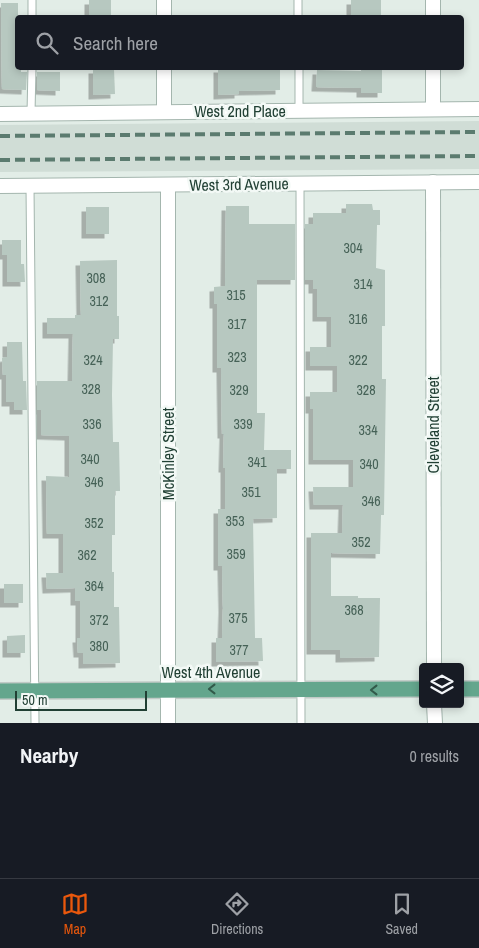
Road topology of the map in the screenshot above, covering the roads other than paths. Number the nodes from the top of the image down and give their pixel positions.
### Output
1 (32, 0) edge
2 (164, 0) edge
3 (298, 0) edge
4 (433, 0) edge
5 (32, 15) edge
6 (164, 15) edge
7 (298, 15) edge
8 (433, 15) edge
9 (32, 70) edge
10 (164, 70) edge
11 (299, 70) edge
12 (433, 70) edge
13 (433, 109) junction
14 (479, 109) edge
15 (299, 111) junction
16 (164, 112) junction
17 (32, 113) junction
18 (0, 114) edge
19 (433, 182) junction
20 (479, 182) edge
21 (300, 183) junction
22 (168, 184) junction
23 (0, 186) edge
24 (30, 186) junction
25 (434, 663) edge
26 (464, 689) edge
27 (479, 689) edge
28 (0, 690) edge
29 (168, 690) junction
30 (300, 690) junction
31 (419, 690) edge
32 (35, 691) junction
33 (434, 708) edge
34 (35, 723) edge
35 (168, 723) edge
36 (301, 723) edge
37 (435, 723) edge

1 - 5 lane
2 - 6 street
3 - 7 lane
4 - 8 street
9 - 17 lane
10 - 16 street
11 - 15 lane
12 - 13 street
13 - 14 street, West 2nd Place
13 - 15 street, West 2nd Place
15 - 16 street, West 2nd Place
16 - 17 street, West 2nd Place
17 - 18 street, West 2nd Place
19 - 20 street, West 3rd Avenue
19 - 21 street, West 3rd Avenue
19 - 25 street, Cleveland Street
21 - 22 street, West 3rd Avenue
21 - 30 lane
22 - 24 street, West 3rd Avenue
22 - 29 street, McKinley Street
23 - 24 street, West 3rd Avenue
24 - 32 lane
26 - 27 main road
28 - 32 main road, West 4th Avenue
30 -> 29 main road, West 4th Avenue
29 - 32 main road, West 4th Avenue
29 - 35 street, McKinley Street
31 -> 30 main road, West 4th Avenue
30 - 36 lane
32 - 34 lane
33 - 37 street

